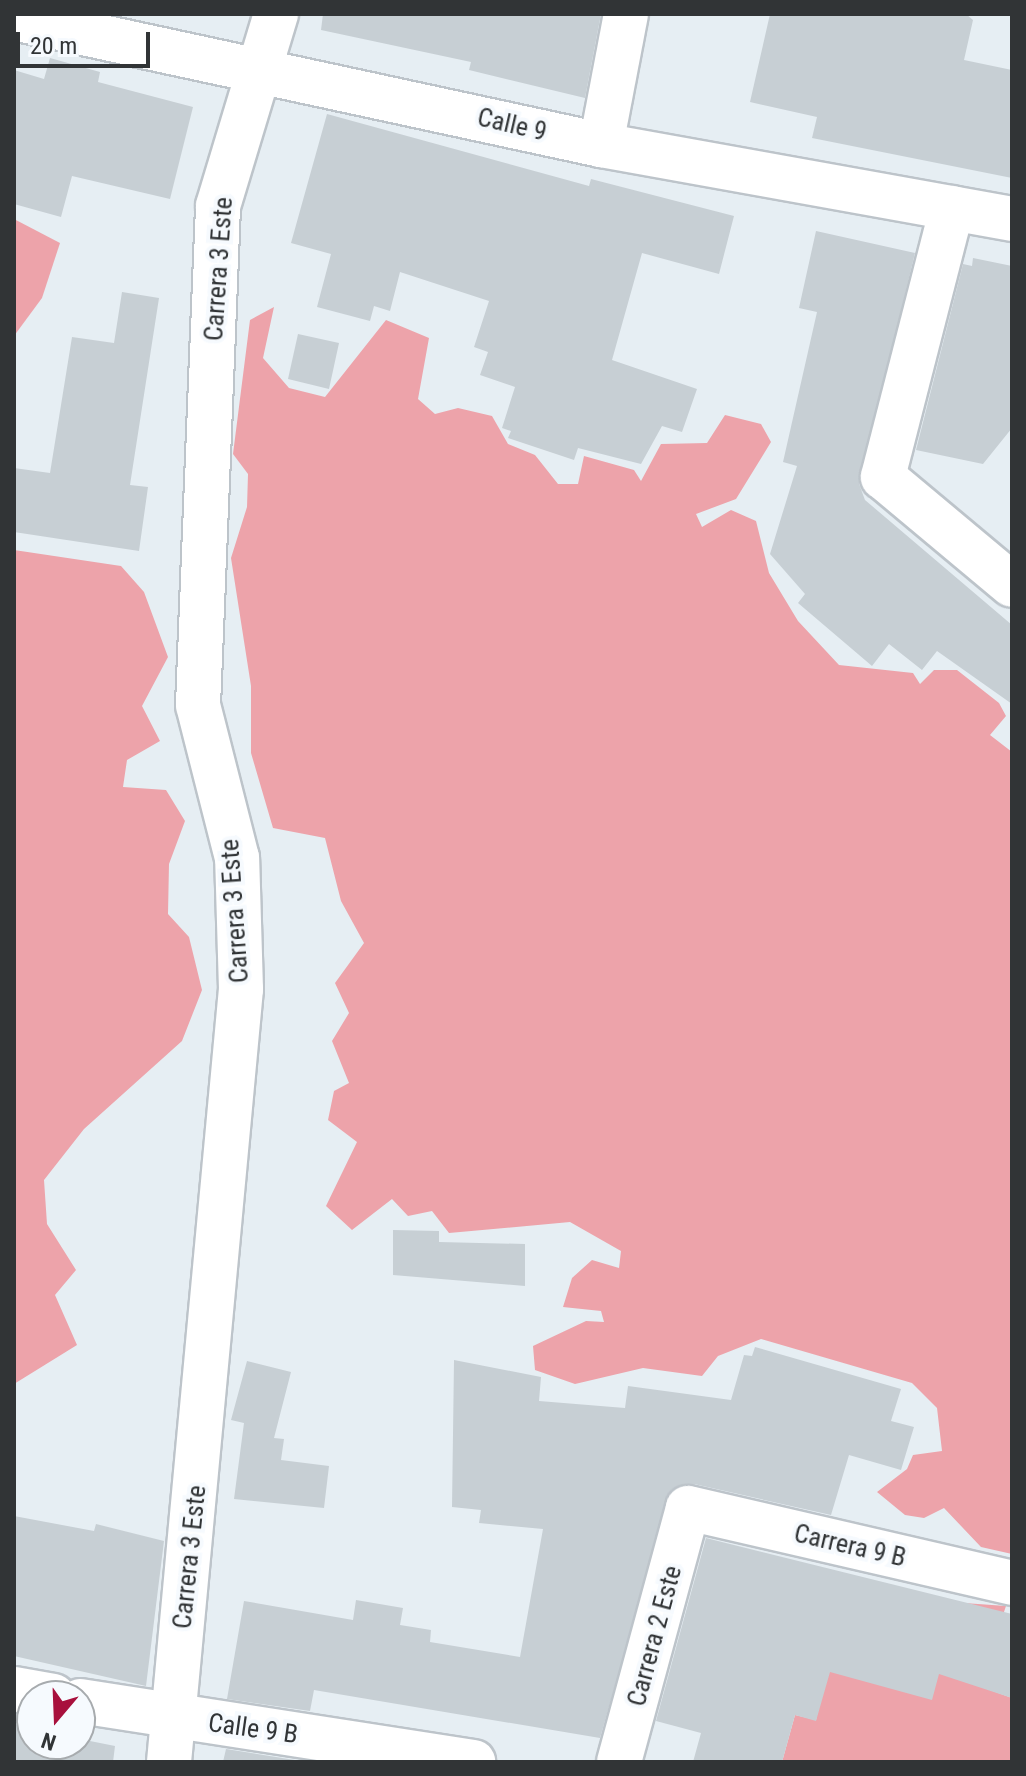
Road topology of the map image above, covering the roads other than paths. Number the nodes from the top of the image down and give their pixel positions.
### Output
1 (276, 14) edge
2 (626, 14) edge
3 (14, 18) edge
4 (265, 69) junction
5 (601, 145) junction
6 (952, 208) junction
7 (1012, 219) edge
8 (1012, 585) edge
9 (688, 1508) joint
10 (1012, 1583) edge
11 (96, 1704) edge
12 (174, 1718) junction
13 (169, 1762) edge
14 (473, 1762) edge
15 (619, 1762) edge

1 - 4 street, Carrera 3 Este
2 - 5 street
3 - 4 street, Calle 9
4 - 5 street, Calle 9
4 - 12 street, Carrera 3 Este
5 - 6 street, Calle 9
6 - 7 street, Calle 9
6 - 8 street
9 - 10 street, Carrera 9 B
9 - 15 street, Carrera 2 Este
11 - 12 street, Calle 9 B
12 - 13 street, Carrera 3 Este
12 - 14 street, Calle 9 B

